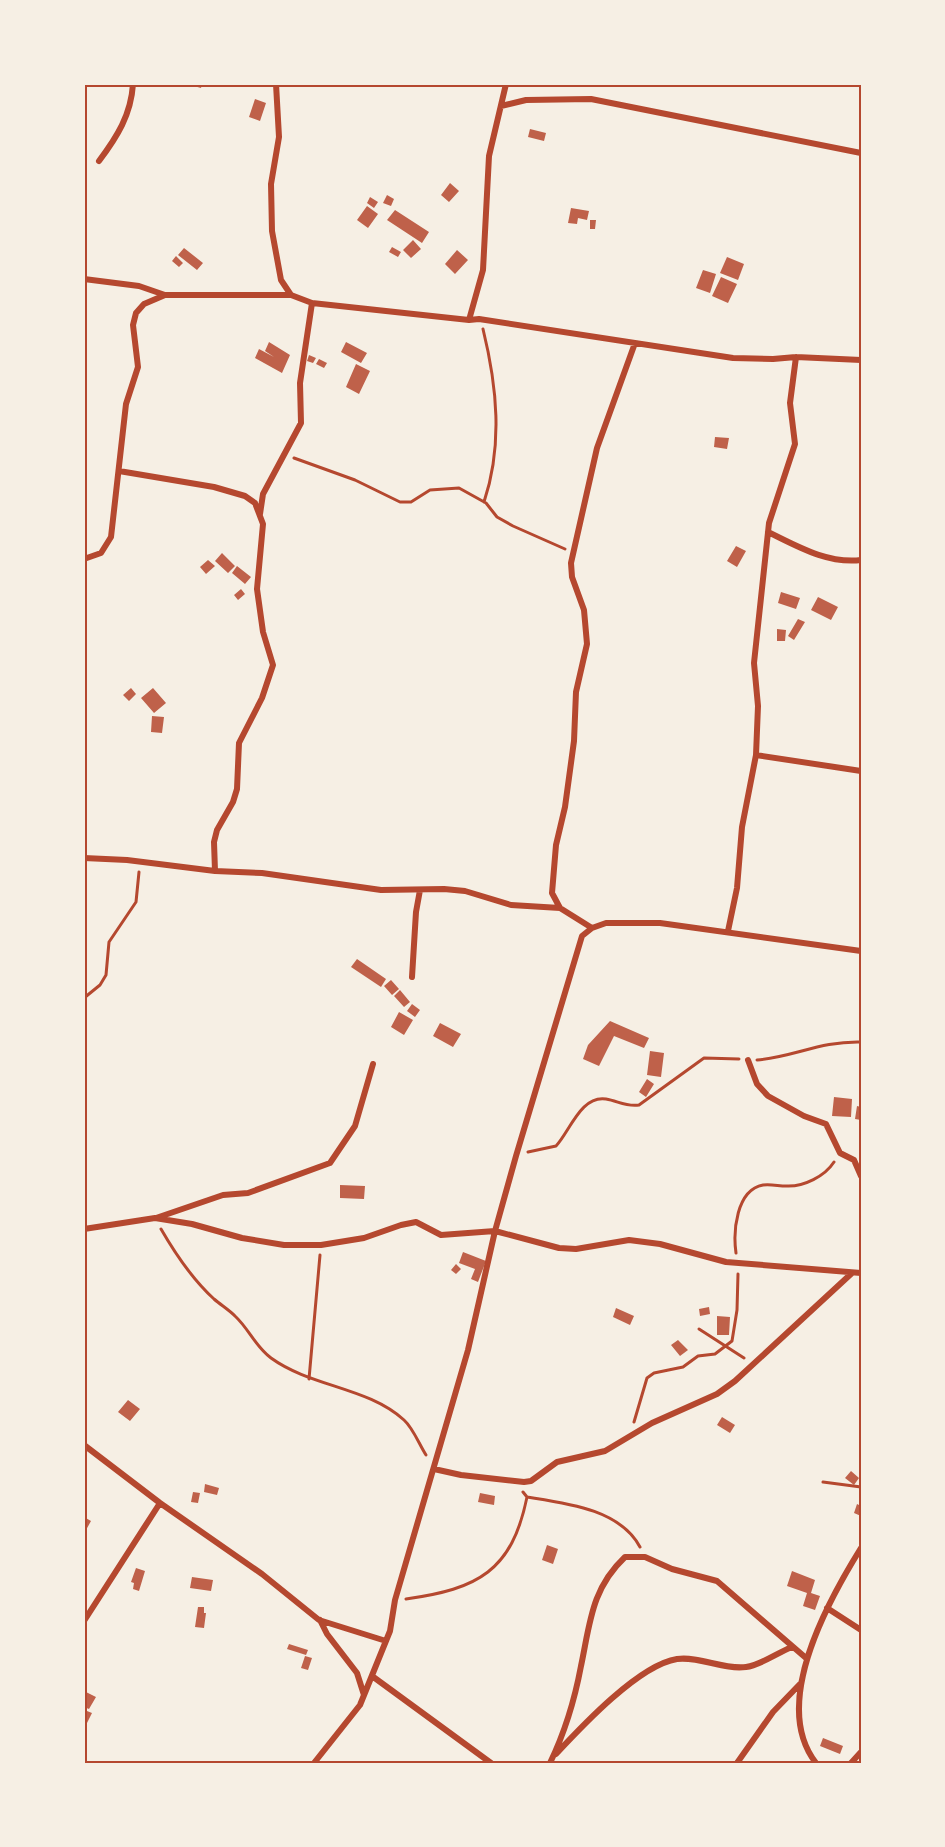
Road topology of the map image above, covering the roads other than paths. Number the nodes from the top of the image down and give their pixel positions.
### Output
1 (132, 84) edge
2 (276, 84) edge
3 (506, 84) edge
4 (501, 106) junction
5 (861, 153) edge
6 (99, 161) dead end
7 (84, 279) edge
8 (165, 295) junction
9 (291, 295) junction
10 (312, 303) junction
11 (469, 320) junction
12 (635, 343) junction
13 (796, 357) junction
14 (861, 360) edge
15 (119, 471) junction
16 (260, 515) junction
17 (768, 532) junction
18 (84, 559) edge
19 (861, 560) edge
20 (756, 755) junction
21 (861, 771) edge
22 (84, 858) edge
23 (215, 872) junction
24 (420, 890) junction
25 (560, 908) junction
26 (592, 928) junction
27 (728, 932) junction
28 (861, 951) edge
29 (412, 977) dead end
30 (748, 1060) road end
31 (373, 1064) dead end
32 (857, 1159) edge
33 (861, 1176) edge
34 (155, 1218) junction
35 (84, 1229) edge
36 (495, 1231) junction
37 (852, 1273) junction
38 (861, 1273) edge
39 (84, 1445) edge
40 (434, 1469) junction
41 (160, 1503) junction
42 (861, 1548) edge
43 (827, 1608) junction
44 (319, 1620) junction
45 (84, 1621) edge
46 (861, 1630) edge
47 (386, 1641) junction
48 (792, 1647) junction
49 (806, 1658) junction
50 (372, 1676) junction
51 (801, 1683) junction
52 (364, 1695) junction
53 (861, 1752) edge
54 (551, 1760) edge
55 (314, 1763) edge
56 (490, 1763) edge
57 (737, 1763) edge
58 (816, 1763) edge
59 (851, 1763) edge

1 - 6 street
2 - 9 street
3 - 4 street
4 - 5 street
4 - 11 street
7 - 8 street
8 - 9 street
8 - 15 street
9 - 10 street
10 - 11 street
10 - 16 street
11 - 12 street
12 - 13 street
12 - 25 street
13 - 14 street
13 - 17 street
15 - 16 street
15 - 18 street
16 - 23 street
17 - 19 street
17 - 20 street
20 - 21 street
20 - 27 street
22 - 23 street
23 - 24 street
24 - 25 street
24 - 29 street
25 - 26 street
26 - 27 street
26 - 36 street
27 - 28 street
30 - 32 street
31 - 34 street
32 - 33 street
34 - 35 street
34 - 36 street
36 - 37 street
36 - 40 street
37 - 38 street
37 - 40 street
39 - 41 street
40 - 47 street
41 - 44 street
41 - 45 street
42 - 43 street
43 - 46 street
43 - 49 street
44 - 47 street
44 - 52 street
47 - 50 street
48 - 49 street
48 - 54 street
48 - 54 street
49 - 51 street
50 - 52 street
50 - 56 street
51 - 57 street
51 - 58 street
52 - 55 street
53 - 59 street

